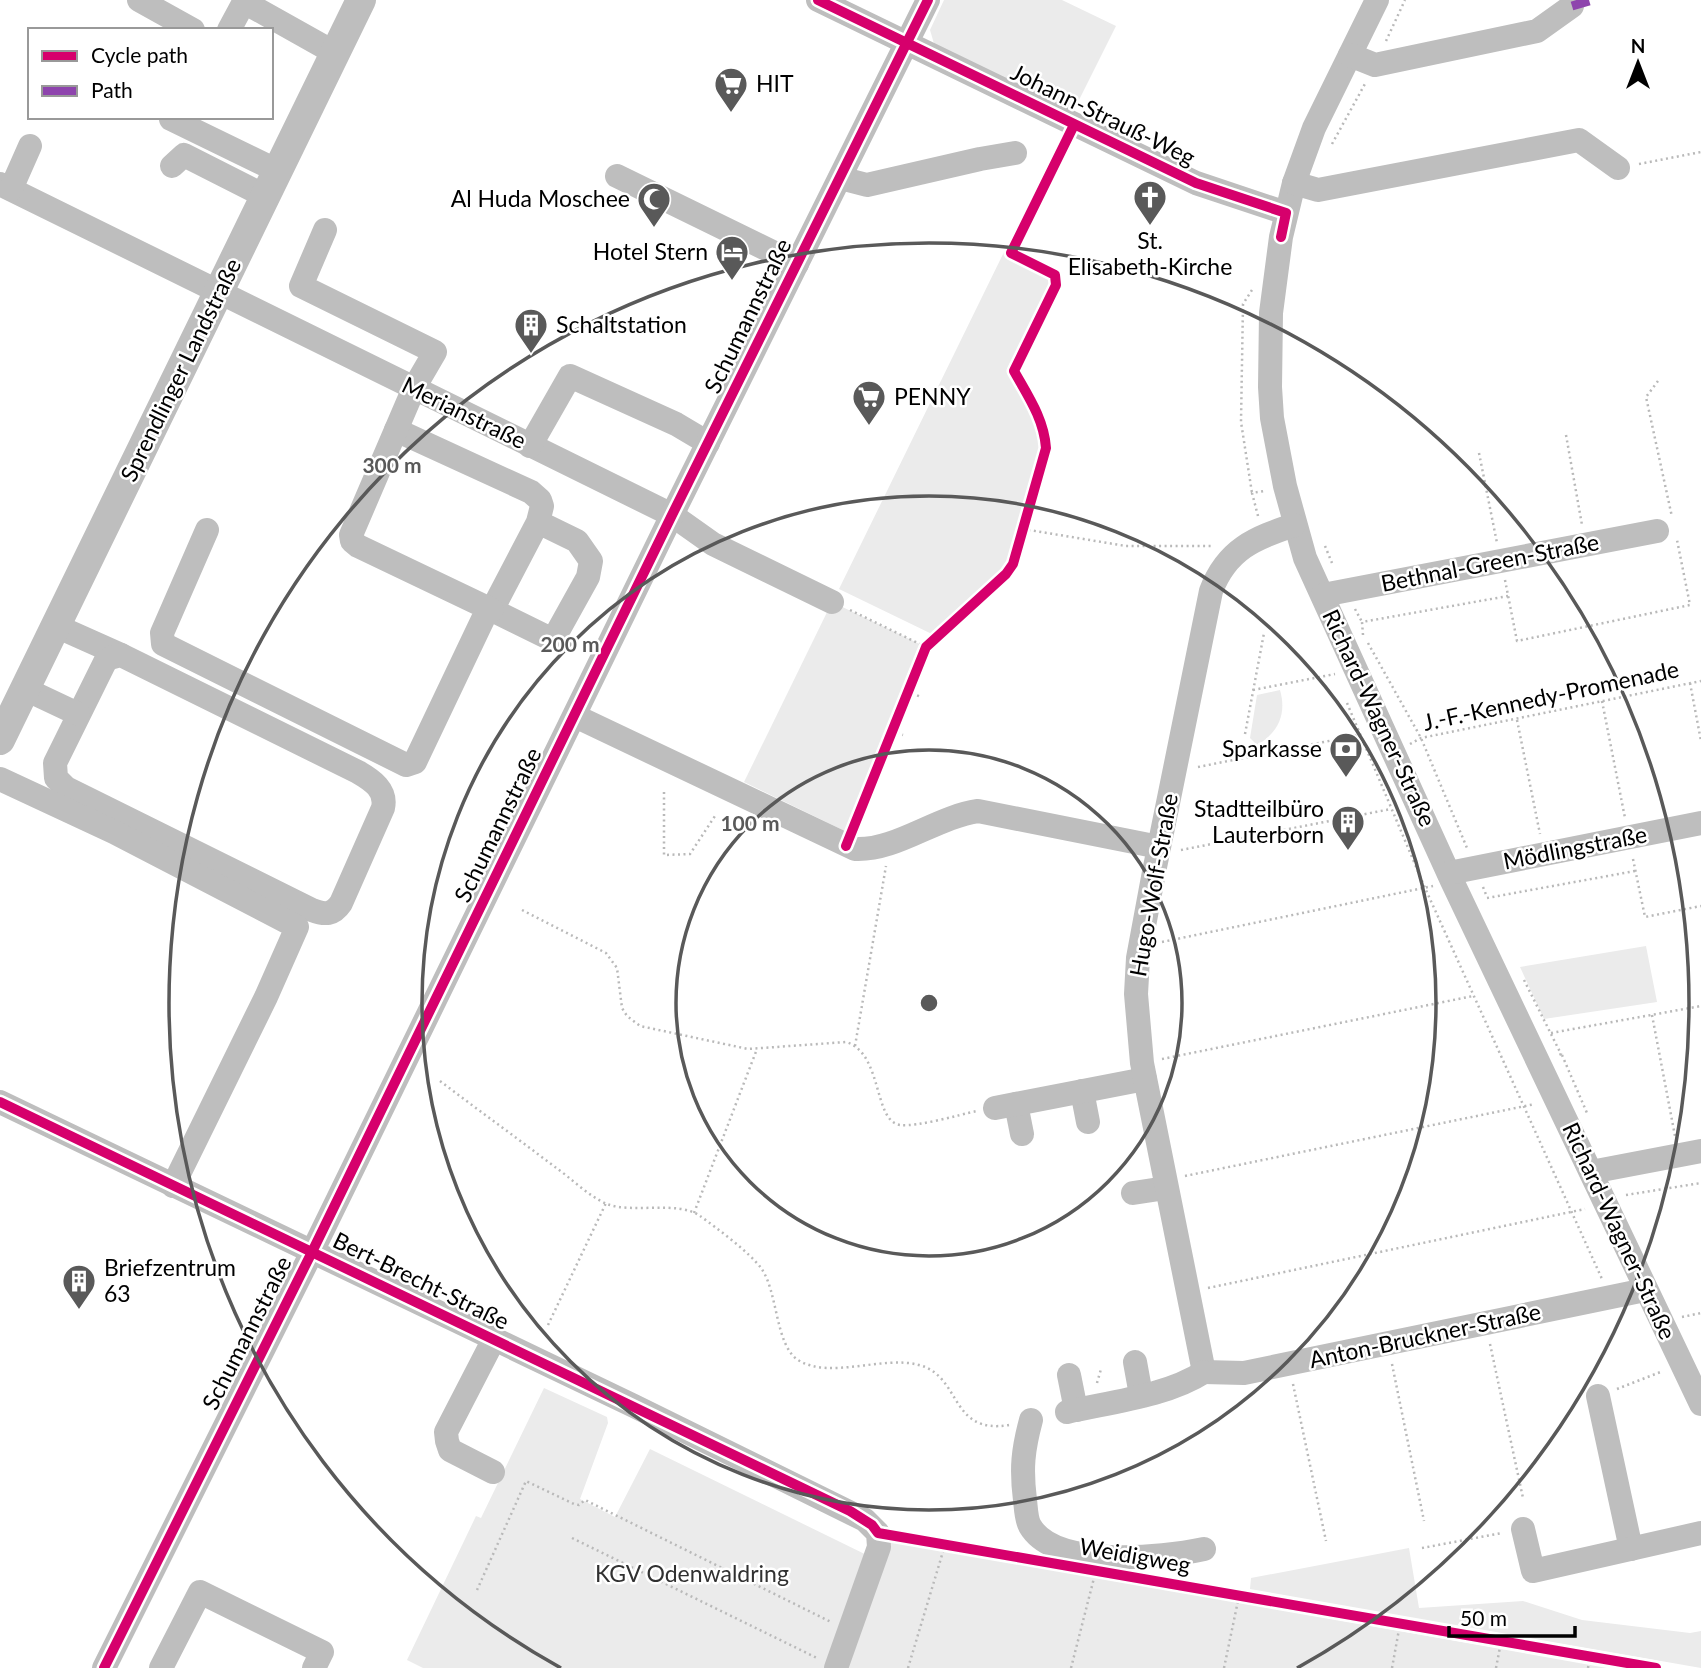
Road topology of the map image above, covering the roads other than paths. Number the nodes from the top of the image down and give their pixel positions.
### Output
1 (139, 0) edge
2 (361, 0) edge
3 (818, 0) edge
4 (928, 0) edge
5 (1377, 0) edge
6 (1572, 6) dead end
7 (189, 28) edge
8 (230, 28) edge
9 (907, 44) junction
10 (335, 53) junction
11 (1350, 55) junction
12 (171, 119) edge
13 (30, 146) dead end
14 (1015, 153) dead end
15 (172, 166) dead end
16 (1618, 168) road end
17 (617, 176) dead end
18 (840, 178) junction
19 (1294, 183) junction
20 (271, 184) junction
21 (5, 186) edge
22 (631, 200) dead end
23 (1286, 213) junction
24 (326, 230) dead end
25 (794, 270) junction
26 (219, 292) junction
27 (414, 388) junction
28 (396, 430) junction
29 (708, 443) junction
30 (530, 446) junction
31 (672, 516) junction
32 (538, 522) junction
33 (1294, 525) junction
34 (207, 530) dead end
35 (1657, 531) dead end
36 (1333, 593) junction
37 (832, 602) road end
38 (492, 610) junction
39 (56, 626) junction
40 (121, 655) junction
41 (25, 689) junction
42 (78, 714) junction
43 (575, 716) junction
44 (4, 725) edge
45 (0, 779) edge
46 (1701, 823) edge
47 (1158, 847) junction
48 (1451, 877) junction
49 (1143, 1071) junction
50 (1082, 1091) junction
51 (0, 1102) edge
52 (1088, 1122) dead end
53 (1022, 1134) dead end
54 (1690, 1153) edge
55 (1591, 1172) junction
56 (1166, 1184) junction
57 (173, 1186) junction
58 (1133, 1193) dead end
59 (312, 1252) junction
60 (1645, 1290) junction
61 (494, 1339) junction
62 (1135, 1362) dead end
63 (1204, 1372) junction
64 (1069, 1375) dead end
65 (1141, 1395) junction
66 (1598, 1396) road end
67 (1701, 1404) edge
68 (1031, 1420) road end
69 (493, 1472) dead end
70 (1523, 1528) road end
71 (1701, 1533) edge
72 (1204, 1549) dead end
73 (1631, 1549) junction
74 (104, 1668) edge
75 (161, 1668) edge
76 (314, 1668) edge
77 (836, 1668) edge

1 - 7 street
2 - 10 main road, Sprendlinger Landstraße
3 - 9 street, Johann-Strauß-Weg
4 - 9 street, Schumannstraße
5 - 11 street, Richard-Wagner-Straße
6 - 11 street
8 - 10 street
9 - 18 street, Schumannstraße
9 - 23 street, Johann-Strauß-Weg
10 - 20 main road, Sprendlinger Landstraße
11 - 19 street, Richard-Wagner-Straße
12 - 20 street
13 - 21 street
14 - 18 street
15 - 20 street
16 - 19 street
17 - 25 street
18 - 25 street, Schumannstraße
19 - 23 street, Richard-Wagner-Straße
20 - 26 main road, Sprendlinger Landstraße
21 - 26 street, Merianstraße
22 - 25 street
23 - 33 street, Richard-Wagner-Straße
24 - 27 street
25 - 29 street, Schumannstraße
26 - 27 street, Merianstraße
26 - 39 main road, Sprendlinger Landstraße
27 - 28 street
27 - 30 street, Merianstraße
28 - 32 street
28 - 38 street
29 - 30 street
29 - 31 street, Schumannstraße
30 - 31 street, Merianstraße
31 - 37 street, Merianstraße
31 - 43 street, Schumannstraße
32 - 38 street
32 - 38 street
33 - 36 street, Richard-Wagner-Straße
33 - 47 street, Hugo-Wolf-Straße
34 - 38 street
35 - 36 street, Bethnal-Green-Straße
36 - 48 street, Richard-Wagner-Straße
39 - 40 street
39 - 41 main road, Sprendlinger Landstraße
40 - 42 street
40 - 42 street
41 - 42 street
41 - 44 main road, Sprendlinger Landstraße
43 - 47 street
43 - 59 street, Schumannstraße
45 - 57 street
46 - 48 street, Mödlingstraße
47 - 49 street, Hugo-Wolf-Straße
48 - 55 street, Richard-Wagner-Straße
49 - 50 street
49 - 56 street, Hugo-Wolf-Straße
50 - 52 street
50 - 53 street
51 - 57 street, Bert-Brecht-Straße
54 - 55 street
55 - 60 street, Richard-Wagner-Straße
56 - 58 street
56 - 63 street, Hugo-Wolf-Straße
57 - 59 street, Bert-Brecht-Straße
59 - 61 street, Bert-Brecht-Straße
59 - 74 street, Schumannstraße
60 - 63 street, Anton-Bruckner-Straße
60 - 67 street, Richard-Wagner-Straße
61 - 69 street
61 - 77 street, Bert-Brecht-Straße
62 - 65 street
63 - 65 street
64 - 65 street
66 - 73 street
68 - 72 street
70 - 73 street
71 - 73 street
75 - 76 street

